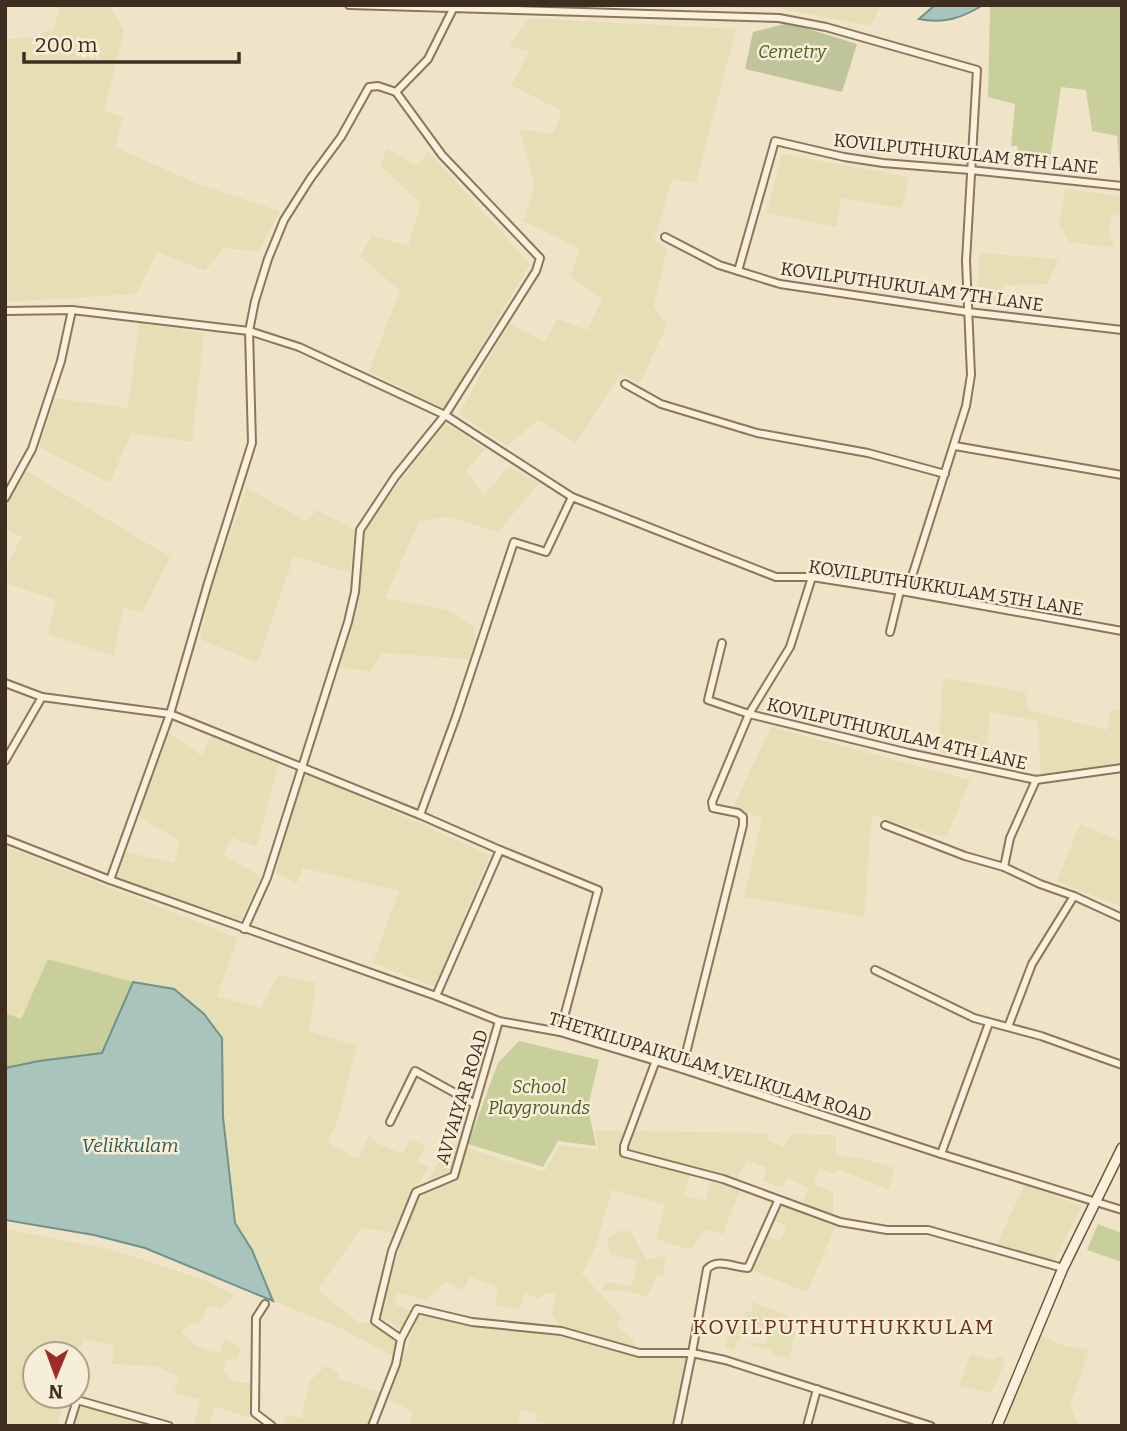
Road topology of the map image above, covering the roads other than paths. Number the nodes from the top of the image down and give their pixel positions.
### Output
1 (349, 5) edge
2 (455, 7) edge
3 (396, 92) junction
4 (970, 170) junction
5 (1122, 186) edge
6 (665, 237) dead end
7 (738, 271) junction
8 (72, 310) junction
9 (5, 311) edge
10 (968, 313) junction
11 (1122, 330) edge
12 (249, 331) junction
13 (625, 384) dead end
14 (445, 415) junction
15 (955, 446) junction
16 (945, 474) junction
17 (1122, 475) edge
18 (572, 497) junction
19 (5, 498) edge
20 (812, 578) junction
21 (903, 592) junction
22 (1122, 631) edge
23 (890, 632) dead end
24 (722, 643) dead end
25 (5, 683) edge
26 (42, 697) junction
27 (170, 714) junction
28 (749, 714) junction
29 (5, 761) edge
30 (301, 766) junction
31 (1122, 768) edge
32 (1036, 780) junction
33 (420, 816) junction
34 (885, 825) dead end
35 (5, 839) edge
36 (500, 850) junction
37 (1004, 867) junction
38 (110, 880) junction
39 (1074, 896) junction
40 (1122, 918) edge
41 (244, 929) junction
42 (875, 970) dead end
43 (436, 996) junction
44 (499, 1021) junction
45 (989, 1023) junction
46 (1008, 1027) junction
47 (559, 1032) junction
48 (655, 1063) junction
49 (1122, 1065) edge
50 (682, 1069) junction
51 (475, 1104) junction
52 (390, 1122) dead end
53 (1122, 1148) edge
54 (941, 1154) junction
55 (778, 1201) junction
56 (1094, 1201) junction
57 (1122, 1210) edge
58 (1063, 1268) junction
59 (265, 1304) dead end
60 (401, 1339) junction
61 (692, 1353) junction
62 (817, 1389) junction
63 (69, 1426) edge
64 (169, 1426) edge
65 (272, 1426) edge
66 (372, 1426) edge
67 (677, 1426) edge
68 (807, 1426) edge
69 (931, 1426) edge
70 (997, 1426) edge

1 - 2 street
2 - 3 street
2 - 4 street
3 - 12 street
3 - 14 street
4 - 5 street, KOVILPUTHUKULAM 8TH LANE
4 - 7 street, KOVILPUTHUKULAM 8TH LANE
4 - 10 street
6 - 7 street, KOVILPUTHUKULAM 7TH LANE
7 - 10 street, KOVILPUTHUKULAM 7TH LANE
8 - 9 street, KOVILPUTHUKKULAM 5TH LANE
8 - 12 street, KOVILPUTHUKKULAM 5TH LANE
8 - 19 street
10 - 11 street, KOVILPUTHUKULAM 7TH LANE
10 - 15 street
12 - 14 street, KOVILPUTHUKKULAM 5TH LANE
12 - 27 street
13 - 16 street
14 - 18 street, KOVILPUTHUKKULAM 5TH LANE
14 - 30 street
15 - 16 street
15 - 17 street
16 - 21 street
18 - 20 street, KOVILPUTHUKKULAM 5TH LANE
18 - 33 street
20 - 21 street, KOVILPUTHUKKULAM 5TH LANE
20 - 28 street
21 - 22 street, KOVILPUTHUKKULAM 5TH LANE
21 - 23 street
24 - 28 street, KOVILPUTHUKULAM 4TH LANE
25 - 26 street
26 - 27 street
26 - 29 street
27 - 30 street
27 - 38 street
28 - 32 street, KOVILPUTHUKULAM 4TH LANE
28 - 50 street
30 - 33 street
30 - 41 street
31 - 32 street, KOVILPUTHUKULAM 4TH LANE
32 - 37 street
33 - 36 street
34 - 37 street
35 - 38 street, THETKILUPAIKULAM VELIKULAM ROAD
36 - 43 street
36 - 47 street
37 - 39 street
38 - 41 street, THETKILUPAIKULAM VELIKULAM ROAD
39 - 40 street
39 - 46 street
41 - 43 street, THETKILUPAIKULAM VELIKULAM ROAD
42 - 45 street
43 - 44 street, THETKILUPAIKULAM VELIKULAM ROAD
44 - 47 street, THETKILUPAIKULAM VELIKULAM ROAD
44 - 51 street, AVVAIYAR ROAD
45 - 46 street
45 - 54 street
46 - 49 street
47 - 48 street, THETKILUPAIKULAM VELIKULAM ROAD
48 - 50 street, THETKILUPAIKULAM VELIKULAM ROAD
48 - 55 street
50 - 54 street, THETKILUPAIKULAM VELIKULAM ROAD
51 - 52 street
51 - 60 street, AVVAIYAR ROAD
53 - 56 street
54 - 56 street, THETKILUPAIKULAM VELIKULAM ROAD
55 - 58 street
55 - 61 street
56 - 57 street, THETKILUPAIKULAM VELIKULAM ROAD
56 - 58 street
58 - 70 street
59 - 65 street
60 - 61 street
60 - 66 street
61 - 62 street
61 - 67 street
62 - 68 street
62 - 69 street
63 - 64 street

